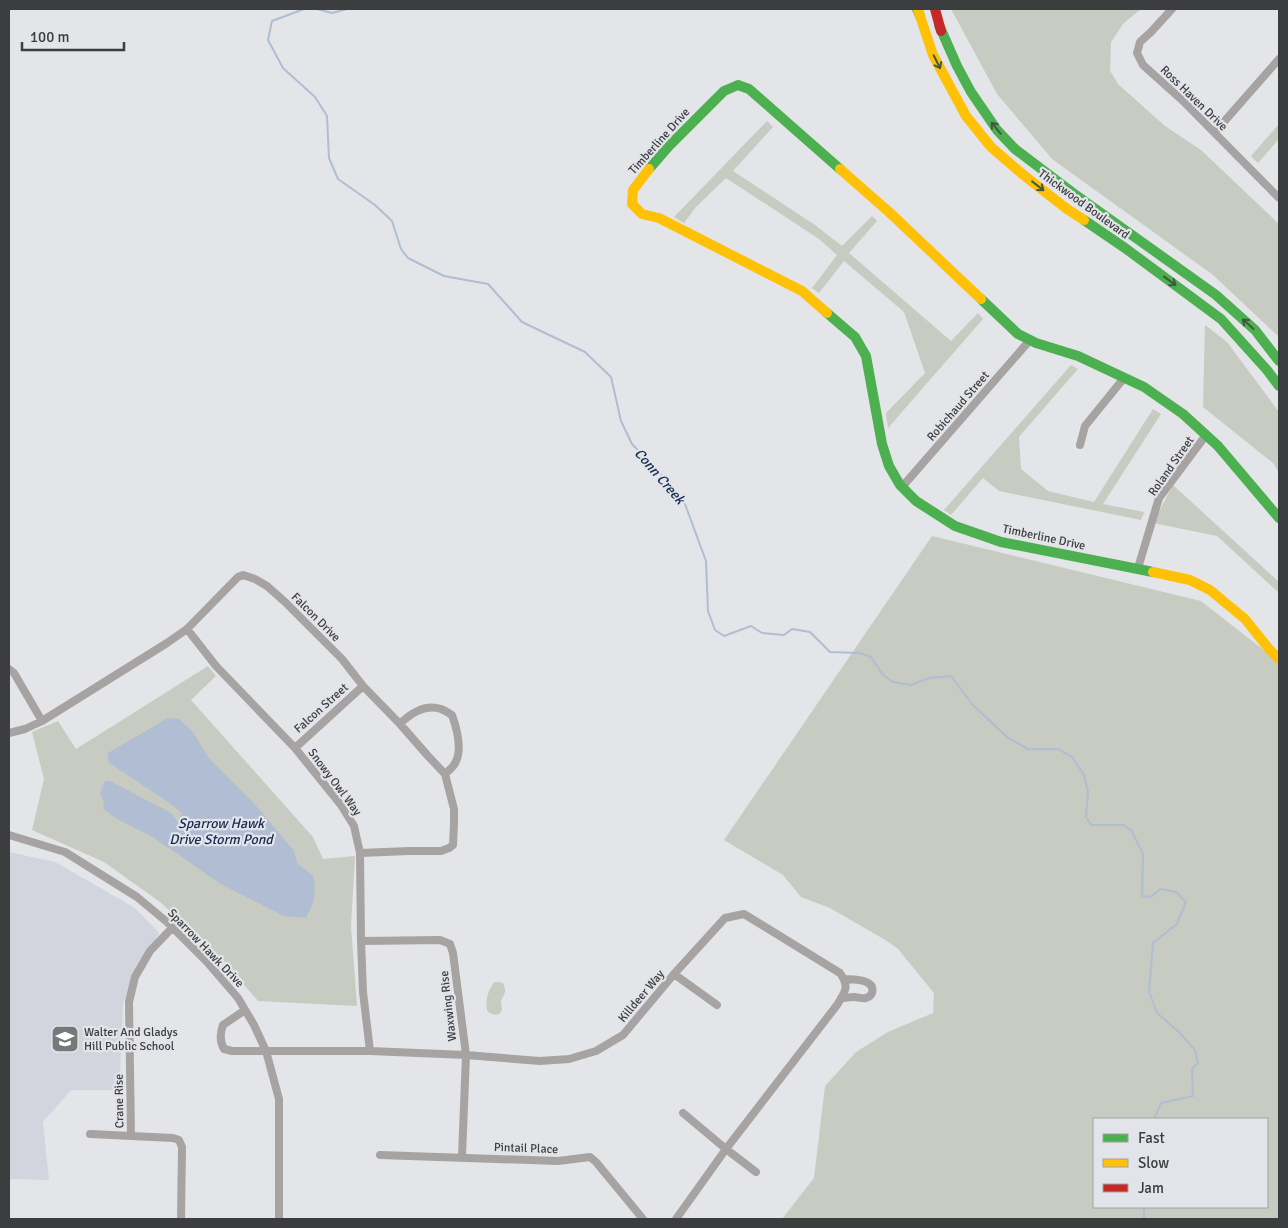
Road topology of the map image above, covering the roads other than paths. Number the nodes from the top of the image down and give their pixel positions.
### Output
1 (934, 9) edge
2 (1172, 9) edge
3 (918, 11) edge
4 (1279, 60) edge
5 (1215, 132) junction
6 (1279, 198) edge
7 (1030, 340) junction
8 (1279, 361) edge
9 (1124, 378) junction
10 (1279, 386) edge
11 (1206, 435) junction
12 (1080, 444) dead end
13 (902, 487) junction
14 (1279, 518) edge
15 (1138, 568) junction
16 (187, 630) junction
17 (1279, 659) edge
18 (9, 669) edge
19 (363, 686) junction
20 (42, 721) junction
21 (400, 724) junction
22 (9, 733) edge
23 (295, 748) junction
24 (445, 774) junction
25 (9, 835) edge
26 (360, 853) junction
27 (172, 928) junction
28 (361, 941) junction
29 (674, 974) junction
30 (844, 979) junction
31 (841, 998) junction
32 (717, 1005) dead end
33 (245, 1010) junction
34 (266, 1051) junction
35 (370, 1051) junction
36 (466, 1055) junction
37 (683, 1113) dead end
38 (90, 1134) dead end
39 (131, 1136) junction
40 (726, 1150) junction
41 (380, 1155) dead end
42 (462, 1156) junction
43 (756, 1172) dead end
44 (181, 1219) edge
45 (279, 1219) edge
46 (643, 1219) edge
47 (676, 1219) edge

8 -> 1 main road, Thickwood Boulevard
2 - 5 street, Ross Haven Drive
3 -> 10 main road, Thickwood Boulevard
4 - 5 street
5 - 6 street, Ross Haven Drive
7 - 9 main road, Timberline Drive
7 - 13 street, Robichaud Street
7 - 13 main road, Timberline Drive
9 - 11 main road, Timberline Drive
9 - 12 street
11 - 14 main road, Timberline Drive
11 - 15 street, Roland Street
13 - 15 main road, Timberline Drive
15 - 17 main road, Timberline Drive
16 - 19 street, Falcon Drive
16 - 20 street, Falcon Drive
16 - 23 street, Snowy Owl Way
18 - 20 street
19 - 21 street, Falcon Drive
19 - 23 street, Falcon Street
20 - 22 street, Falcon Drive
21 - 24 street, Falcon Drive
21 - 24 street
23 - 26 street, Snowy Owl Way
24 - 26 street, Falcon Drive
25 - 27 street, Sparrow Hawk Drive
26 - 28 street, Snowy Owl Way
27 - 33 street, Sparrow Hawk Drive
27 - 39 street, Crane Rise
28 - 35 street, Snowy Owl Way
28 - 36 street, Waxwing Rise
29 - 30 street, Killdeer Way
29 - 32 street
29 - 36 street, Killdeer Way
30 - 31 street
30 - 31 street
31 - 40 street
33 - 34 street, Sparrow Hawk Drive
33 - 34 street, Killdeer Way
34 - 35 street, Killdeer Way
34 - 45 street, Sparrow Hawk Drive
35 - 36 street, Killdeer Way
36 - 42 street, Waxwing Rise
37 - 40 street
38 - 39 street
39 - 44 street
40 - 43 street
40 - 47 street
41 - 42 street, Pintail Place
42 - 46 street, Pintail Place

